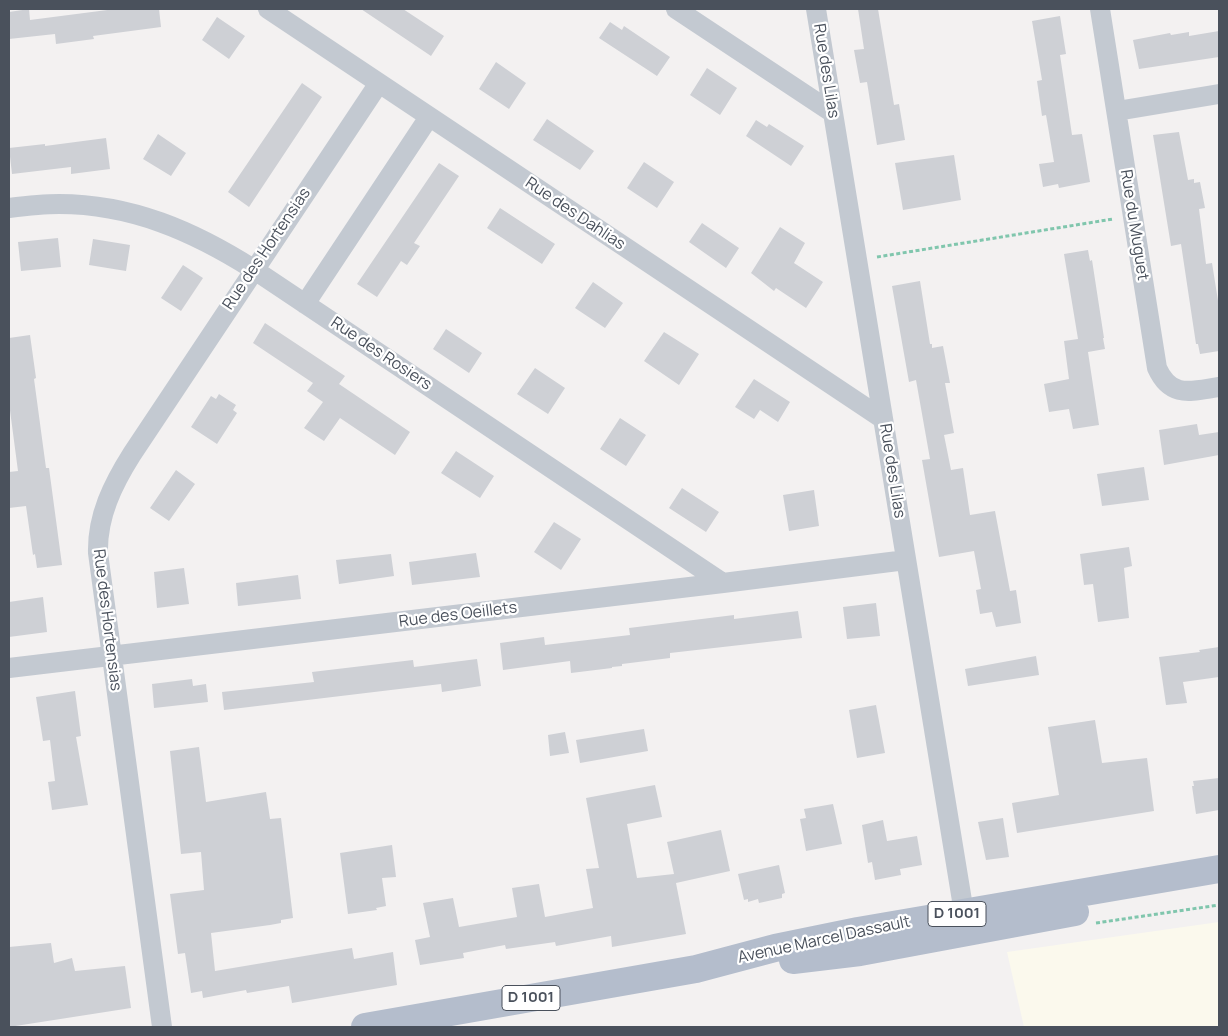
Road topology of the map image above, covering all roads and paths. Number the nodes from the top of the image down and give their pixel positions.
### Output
1 (268, 9) edge
2 (676, 9) edge
3 (816, 9) edge
4 (1100, 9) edge
5 (379, 83) junction
6 (1219, 94) edge
7 (1117, 110) junction
8 (833, 113) junction
9 (429, 117) junction
10 (9, 208) edge
11 (1132, 216) junction
12 (857, 261) junction
13 (254, 269) junction
14 (305, 304) junction
15 (1219, 387) edge
16 (883, 420) junction
17 (906, 560) junction
18 (723, 583) junction
19 (111, 656) junction
20 (9, 668) edge
21 (1219, 869) edge
22 (1219, 887) edge
23 (966, 923) junction
24 (162, 1027) edge
25 (365, 1027) edge

1 - 5 street, Rue des Dahlias
2 - 8 street
3 - 8 street, Rue des Lilas
4 - 7 street, Rue du Muguet
5 - 9 street, Rue des Dahlias
5 - 13 street, Rue des Hortensias
6 - 7 street
7 - 11 street, Rue du Muguet
8 - 12 street, Rue des Lilas
9 - 14 street
9 - 16 street, Rue des Dahlias
10 - 13 street, Rue des Rosiers
11 - 12 path
11 - 15 street, Rue du Muguet
12 - 16 street, Rue des Lilas
13 - 14 street, Rue des Rosiers
13 - 19 street, Rue des Hortensias
14 - 18 street, Rue des Rosiers
16 - 17 street, Rue des Lilas
17 - 18 street, Rue des Oeillets
17 - 23 street, Rue des Lilas
18 - 19 street, Rue des Oeillets
19 - 20 street, Rue des Oeillets
19 - 24 street, Rue des Hortensias
21 - 23 main road, Avenue Marcel Dassault / D 1001
22 - 23 main road, Avenue Marcel Dassault / D 1001
23 - 25 main road, Avenue Marcel Dassault / D 1001

